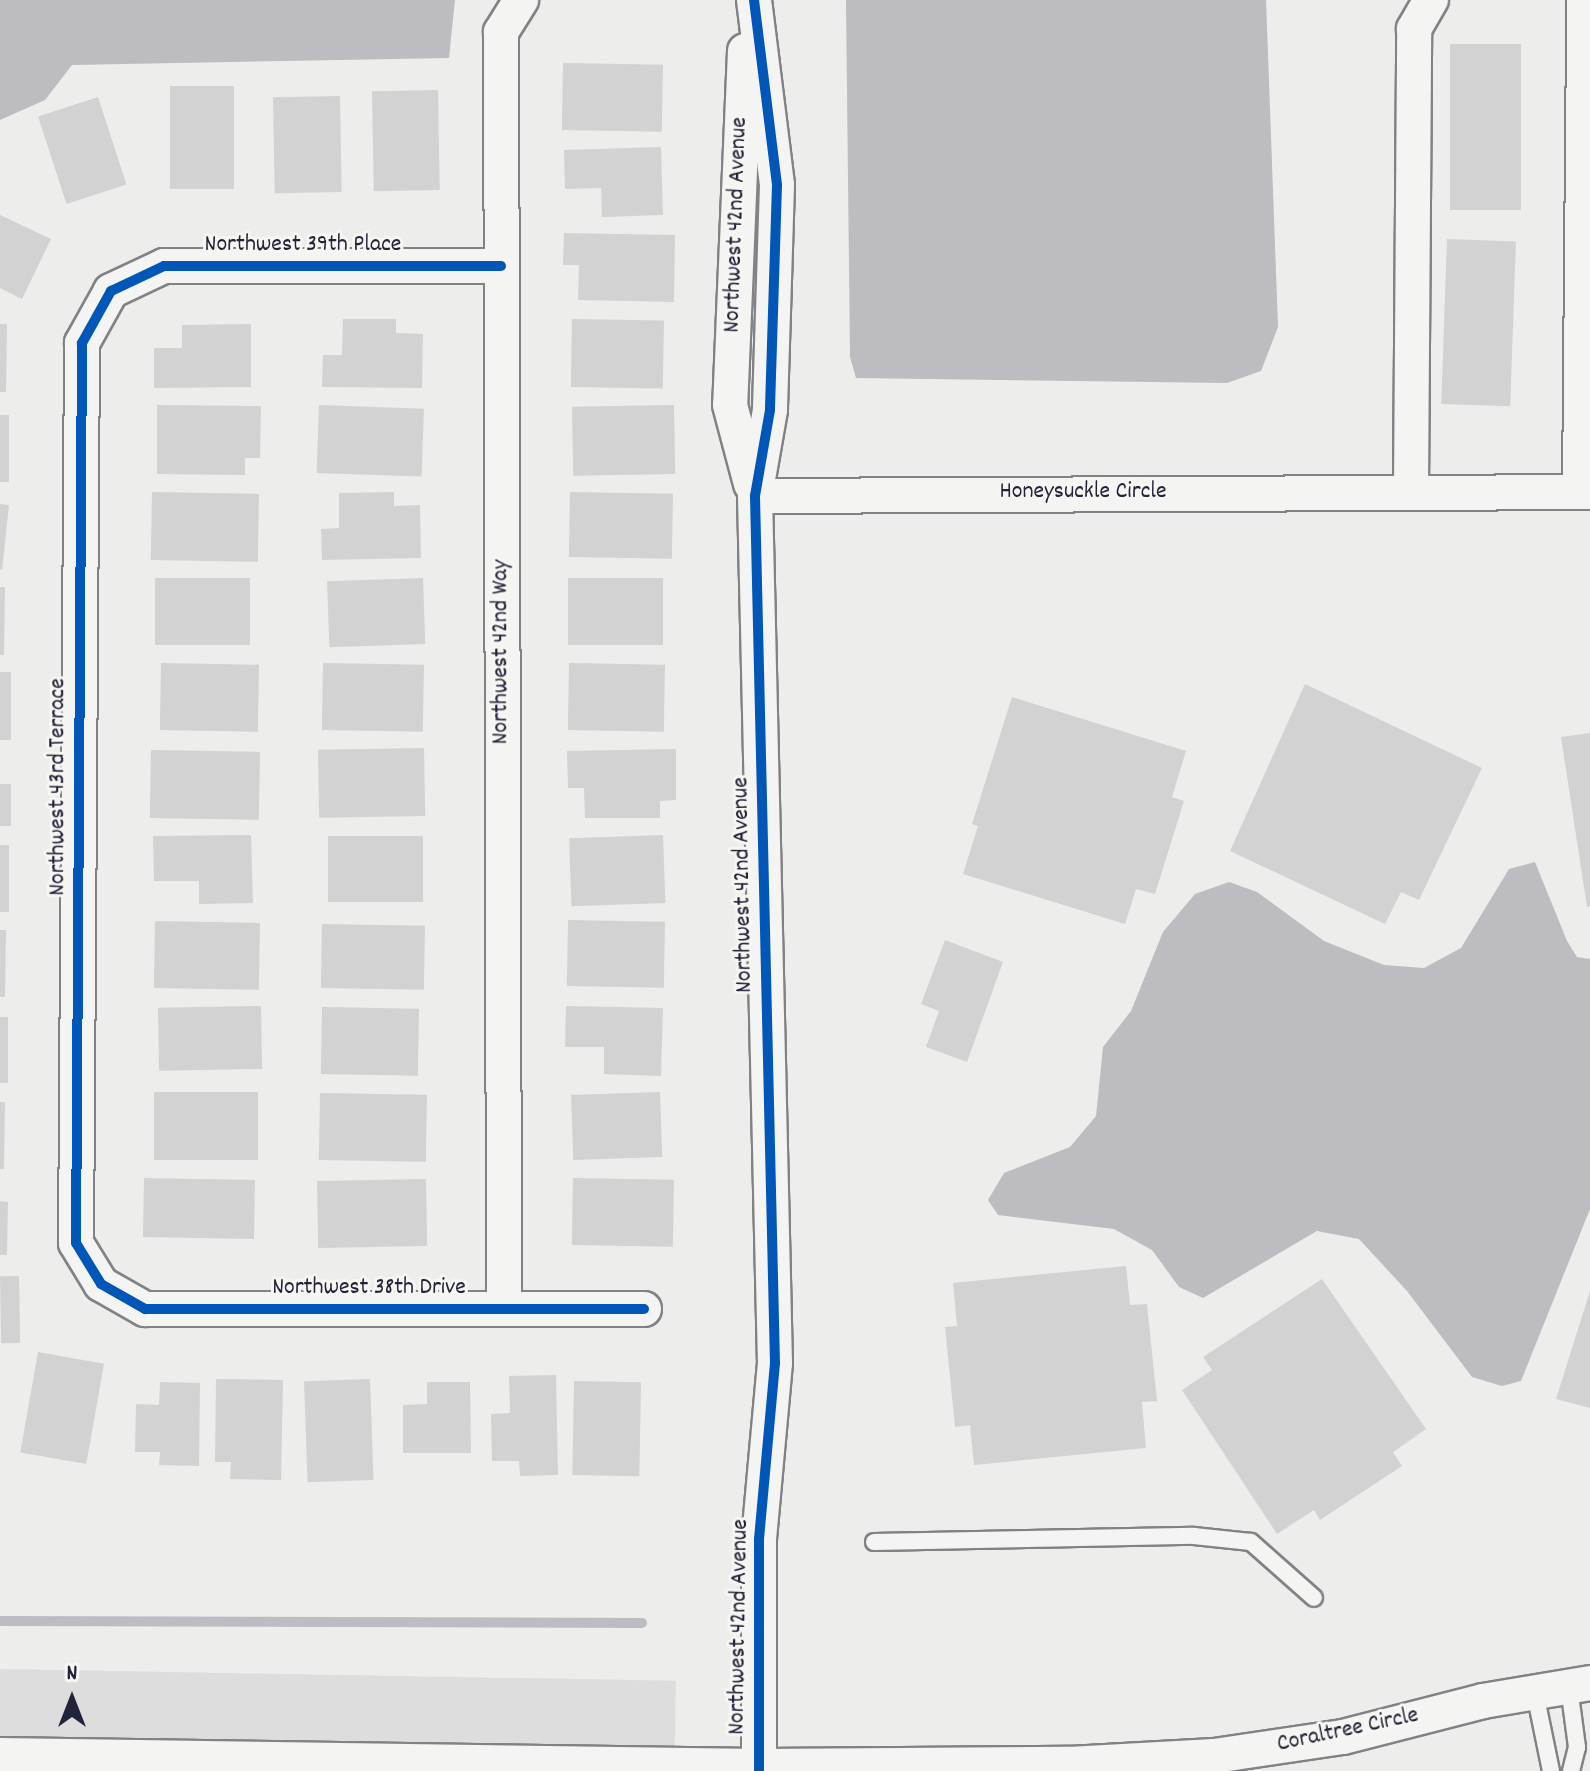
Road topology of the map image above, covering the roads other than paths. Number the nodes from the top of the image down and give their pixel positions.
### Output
1 (521, 0) edge
2 (751, 0) edge
3 (1431, 0) edge
4 (1584, 0) edge
5 (734, 235) junction
6 (775, 235) junction
7 (501, 266) junction
8 (111, 291) joint
9 (1411, 490) junction
10 (1585, 492) edge
11 (755, 496) junction
12 (101, 1284) joint
13 (504, 1309) junction
14 (644, 1309) dead end
15 (874, 1542) dead end
16 (1314, 1598) dead end
17 (1580, 1685) edge
18 (1535, 1693) junction
19 (0, 1755) edge
20 (298, 1764) edge
21 (759, 1769) edge
22 (1551, 1771) edge
23 (1571, 1771) edge

1 - 7 street, Northwest 42nd Way
2 - 5 street, Northwest 42nd Avenue
2 - 6 street, Northwest 42nd Avenue
3 - 9 street
4 - 10 street
5 - 6 lane
5 - 11 street, Northwest 42nd Avenue
6 - 11 street, Northwest 42nd Avenue
7 - 8 street, Northwest 39th Place
7 - 13 street, Northwest 42nd Way
8 - 12 street, Northwest 43rd Terrace
9 - 10 street, Honeysuckle Circle
9 - 11 street, Honeysuckle Circle
11 - 21 street, Northwest 42nd Avenue
12 - 13 street, Northwest 38th Drive
13 - 14 street, Northwest 38th Drive
15 - 16 lane
17 - 18 street, Coraltree Circle
17 - 23 lane
18 - 21 street, Coraltree Circle
18 - 22 lane
19 - 20 street, Coraltree Circle
20 - 21 street, Coraltree Circle

